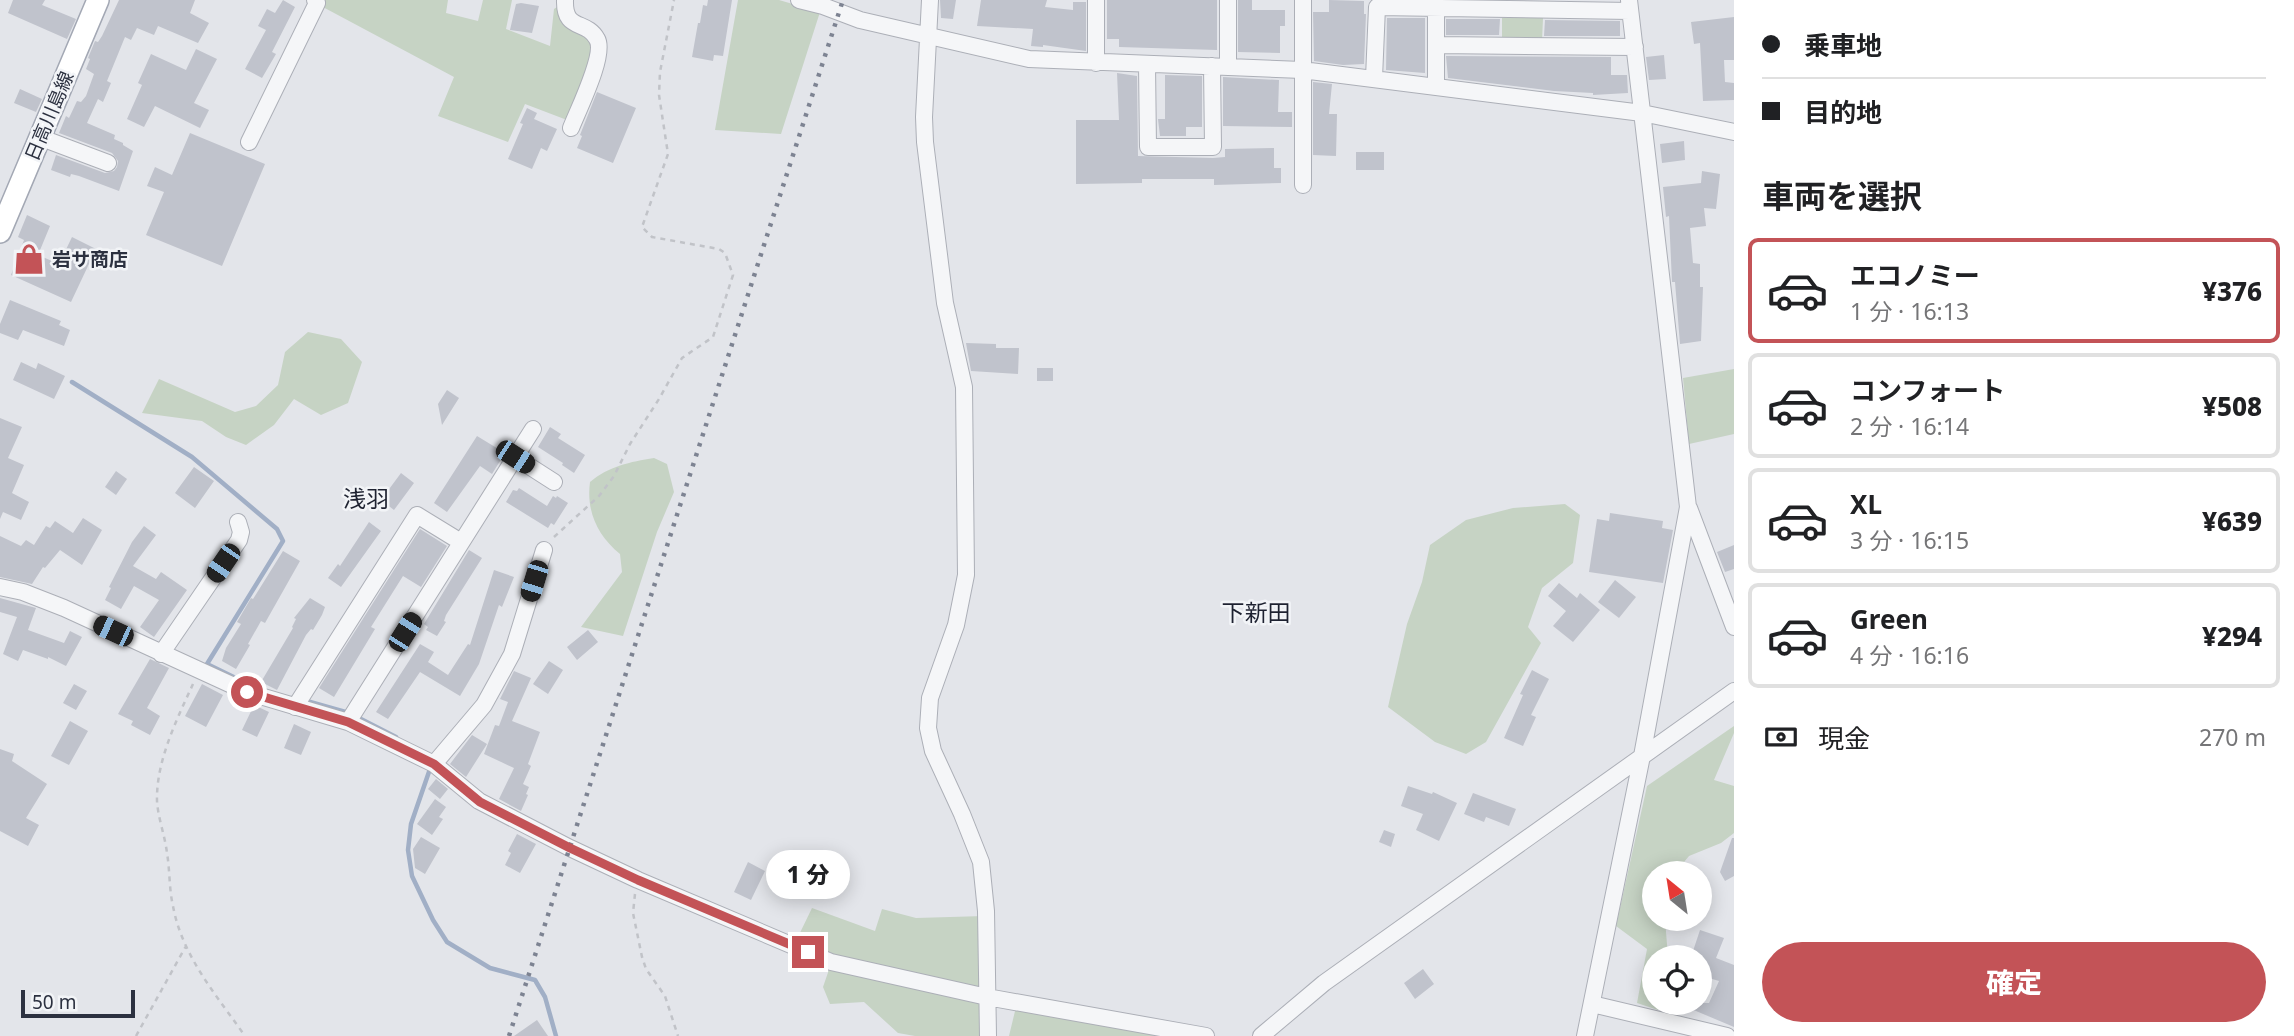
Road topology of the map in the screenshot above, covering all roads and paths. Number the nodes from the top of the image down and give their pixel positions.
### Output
1 (98, 0) edge
2 (315, 0) edge
3 (565, 0) edge
4 (674, 0) edge
5 (799, 0) edge
6 (930, 0) edge
7 (1096, 0) edge
8 (1228, 0) edge
9 (1303, 0) edge
10 (824, 3) edge
11 (1629, 5) edge
12 (1436, 8) junction
13 (928, 34) junction
14 (1436, 45) junction
15 (1634, 47) junction
16 (1096, 63) junction
17 (1147, 64) junction
18 (1220, 66) junction
19 (1302, 70) junction
20 (1374, 78) junction
21 (1436, 86) junction
22 (1642, 113) junction
23 (572, 128) dead end
24 (1734, 132) edge
25 (39, 137) junction
26 (249, 142) dead end
27 (108, 163) dead end
28 (1303, 185) dead end
29 (0, 232) edge
30 (533, 429) dead end
31 (515, 457) junction
32 (554, 482) dead end
33 (1688, 507) junction
34 (238, 522) dead end
35 (461, 542) junction
36 (544, 550) joint
37 (0, 587) edge
38 (1734, 627) edge
39 (161, 654) junction
40 (199, 671) junction
41 (1734, 691) edge
42 (295, 707) junction
43 (348, 722) junction
44 (1642, 756) junction
45 (434, 764) junction
46 (638, 880) junction
47 (186, 946) junction
48 (987, 998) junction
49 (1592, 1004) junction
50 (136, 1036) edge
51 (245, 1036) edge
52 (678, 1036) edge
53 (988, 1036) edge
54 (1206, 1036) edge
55 (1261, 1036) edge
56 (1585, 1036) edge
57 (1727, 1036) edge

1 - 25 main road, 日高川島線
2 - 26 street
3 - 23 street
4 - 36 path
5 - 10 street
6 - 13 street
7 - 16 street
8 - 18 street
9 - 19 street
10 - 13 street
11 - 12 street
11 - 15 street
12 - 14 street
12 - 20 street
13 - 16 street
13 - 48 street
14 - 15 street
14 - 21 street
15 - 22 street
16 - 17 street
17 - 18 street
17 - 18 street
18 - 19 street
19 - 20 street
19 - 28 street
20 - 21 street
21 - 22 street
22 - 24 street
22 - 33 street
25 - 27 street
25 - 29 main road, 日高川島線
30 - 31 street
31 - 32 street
31 - 35 street
33 - 38 street
33 - 44 street
34 - 39 street
35 - 42 street
35 - 43 street
36 - 45 street
37 - 39 street
39 - 40 street
40 - 42 street
40 - 47 path
41 - 44 street
42 - 43 street
43 - 45 street
44 - 49 street
44 - 55 street
45 - 46 street
46 - 48 street
46 - 52 path
47 - 50 path
47 - 51 path
48 - 53 street
48 - 54 street
49 - 56 street
49 - 57 street

